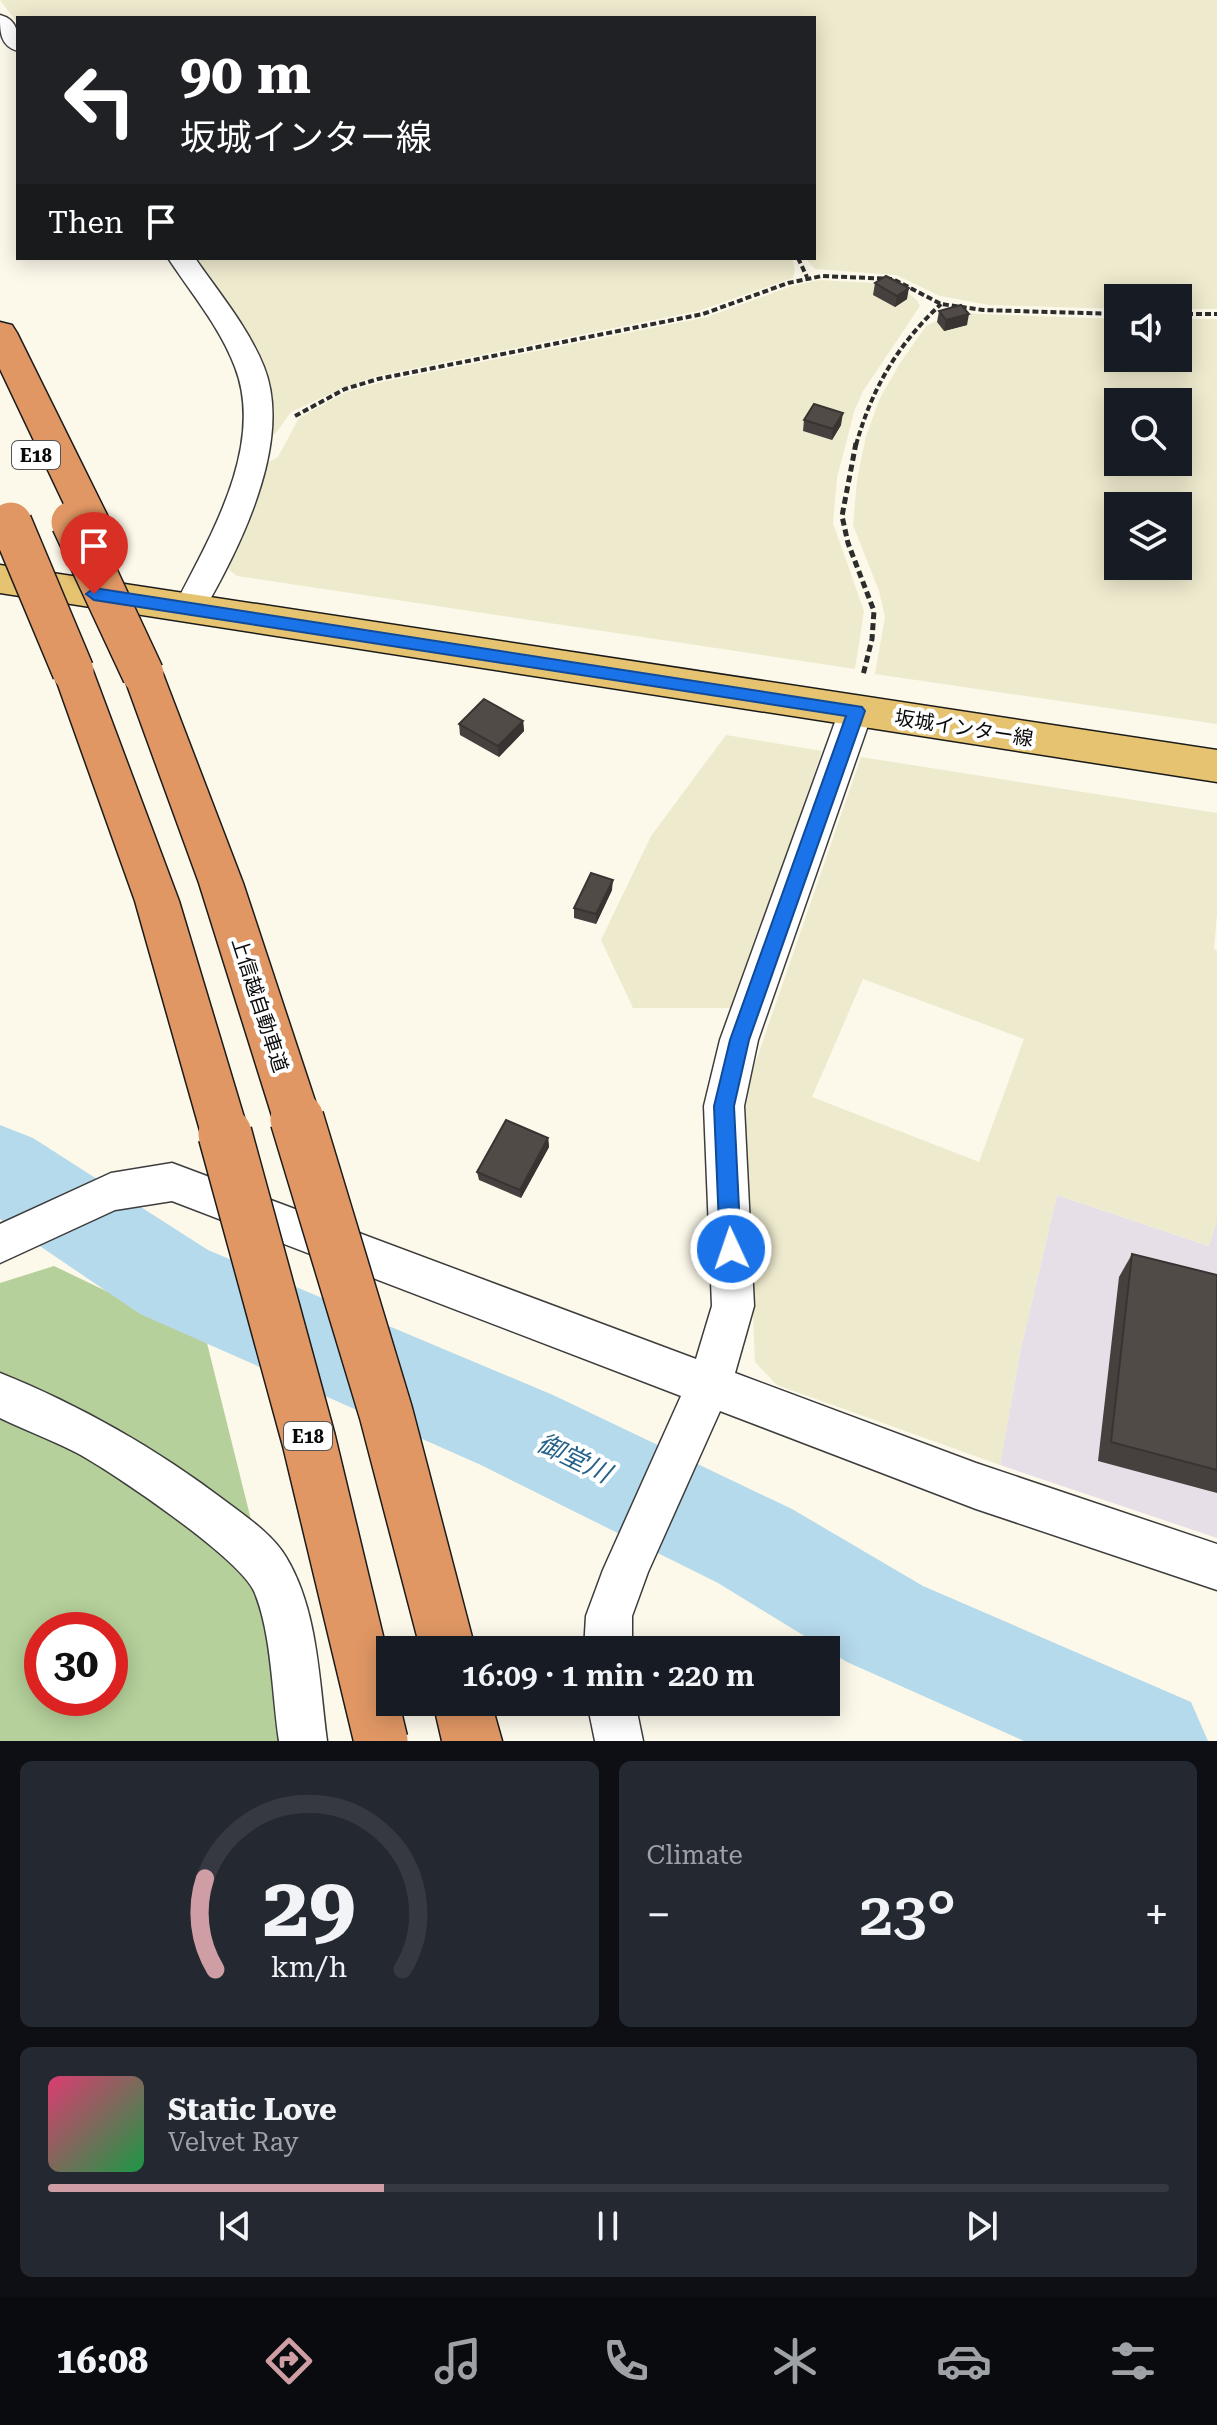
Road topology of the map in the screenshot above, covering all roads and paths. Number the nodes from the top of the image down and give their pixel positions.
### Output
1 (0, 22) edge
2 (16, 42) edge
3 (182, 260) edge
4 (799, 260) edge
5 (807, 277) junction
6 (941, 304) junction
7 (1104, 314) edge
8 (1192, 314) edge
9 (1217, 314) edge
10 (0, 333) edge
11 (0, 387) edge
12 (254, 449) junction
13 (4, 524) edge
14 (82, 524) junction
15 (0, 579) edge
16 (189, 609) junction
17 (856, 711) junction
18 (1217, 766) edge
19 (6, 1241) edge
20 (709, 1387) junction
21 (0, 1394) edge
22 (1217, 1567) edge
23 (444, 1636) edge
24 (608, 1636) edge
25 (466, 1716) edge
26 (614, 1716) edge
27 (303, 1741) edge
28 (381, 1741) edge
29 (472, 1741) edge
30 (619, 1741) edge

1 - 2 street
3 - 12 street
4 - 5 path
5 - 6 path
5 - 12 path
6 - 7 path
6 - 17 path
8 - 9 path
10 - 14 highway
11 - 14 highway, E18
12 - 16 street
13 - 28 highway, E18, bridge
14 - 23 highway, 上信越自動車道, bridge
15 - 16 main road, 坂城インター線
16 - 17 main road, 坂城インター線
17 - 18 main road, 坂城インター線
17 - 20 street
19 - 20 street
20 - 22 street
20 - 24 street
21 - 27 street
25 - 29 highway
26 - 30 street

